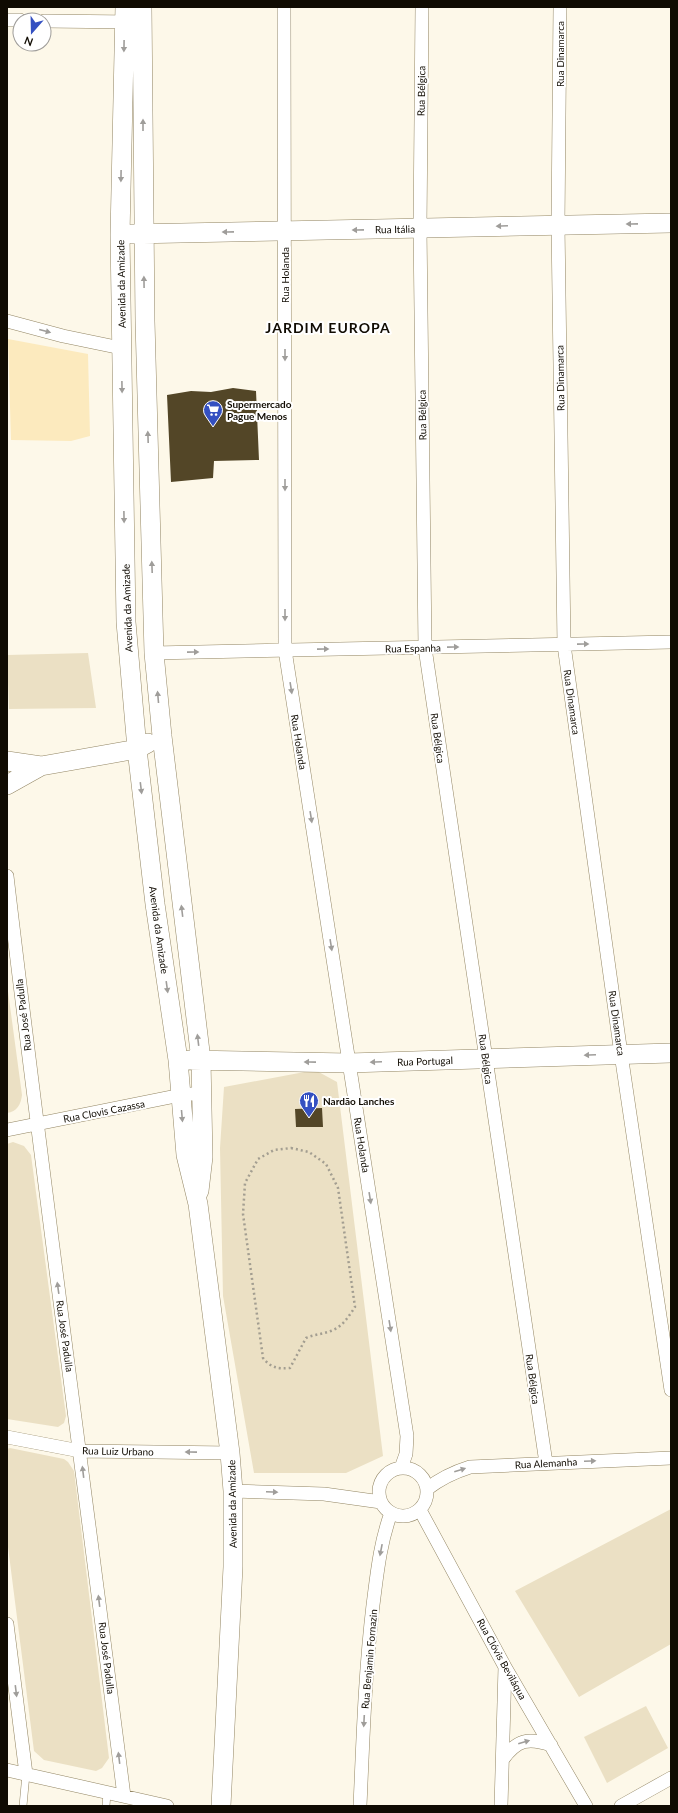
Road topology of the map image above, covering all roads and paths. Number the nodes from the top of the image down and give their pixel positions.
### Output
1 (284, 7) edge
2 (422, 7) edge
3 (560, 7) edge
4 (133, 15) edge
5 (52, 20) edge
6 (671, 223) edge
7 (558, 225) junction
8 (420, 228) junction
9 (285, 232) junction
10 (143, 234) junction
11 (120, 235) junction
12 (7, 321) edge
13 (122, 348) junction
14 (126, 622) junction
15 (671, 642) edge
16 (564, 645) junction
17 (425, 648) junction
18 (285, 650) junction
19 (154, 653) junction
20 (162, 736) junction
21 (137, 750) junction
22 (7, 761) edge
23 (41, 766) junction
24 (7, 785) edge
25 (7, 876) edge
26 (671, 1053) edge
27 (621, 1054) junction
28 (486, 1059) junction
29 (178, 1060) junction
30 (201, 1060) junction
31 (349, 1063) junction
32 (202, 1093) junction
33 (181, 1095) junction
34 (36, 1124) junction
35 (7, 1130) edge
36 (198, 1204) junction
37 (260, 1334) joint
38 (671, 1390) edge
39 (7, 1437) edge
40 (80, 1451) junction
41 (230, 1453) junction
42 (671, 1458) edge
43 (546, 1463) junction
44 (402, 1468) junction
45 (427, 1489) junction
46 (233, 1491) junction
47 (381, 1502) junction
48 (420, 1510) junction
49 (391, 1513) junction
50 (7, 1624) edge
51 (505, 1667) junction
52 (551, 1745) junction
53 (503, 1759) junction
54 (7, 1770) edge
55 (26, 1774) junction
56 (671, 1778) edge
57 (107, 1793) junction
58 (124, 1796) junction
59 (23, 1806) edge
60 (106, 1806) edge
61 (166, 1806) edge
62 (221, 1806) edge
63 (360, 1806) edge
64 (501, 1806) edge
65 (586, 1806) edge
66 (621, 1806) edge

1 - 9 street, Rua Holanda
2 - 8 street, Rua Bélgica
3 - 7 street, Rua Dinamarca
4 - 5 street
10 -> 4 main road, Avenida da Amizade
4 -> 11 main road, Avenida da Amizade
6 -> 7 main road, Rua Itália
7 -> 8 main road, Rua Itália
7 - 16 street, Rua Dinamarca
8 -> 9 main road, Rua Itália
8 - 17 street, Rua Bélgica
9 -> 10 main road, Rua Itália
9 -> 18 street, Rua Holanda
10 - 11 main road, Rua Itália
19 -> 10 main road, Avenida da Amizade
11 - 13 main road, Avenida da Amizade
12 -> 13 street
13 -> 14 main road, Avenida da Amizade
14 - 19 main road
14 - 21 main road, Avenida da Amizade
16 -> 15 street, Rua Espanha
17 -> 16 street, Rua Espanha
16 - 27 street, Rua Dinamarca
18 -> 17 street, Rua Espanha
17 - 28 street, Rua Bélgica
19 -> 18 street, Rua Espanha
18 -> 31 street, Rua Holanda
20 -> 19 main road, Avenida da Amizade
20 - 21 main road
30 -> 20 main road, Avenida da Amizade
21 - 23 main road
21 -> 29 main road, Avenida da Amizade
22 - 23 main road
23 - 24 main road
25 - 34 street, Rua José Padulla
26 - 27 main road, Rua Portugal
27 -> 28 main road, Rua Portugal
27 - 38 street, Rua Dinamarca
28 -> 31 main road, Rua Portugal
28 - 43 street, Rua Bélgica
29 - 30 main road, Rua Portugal
29 - 33 main road, Avenida da Amizade
31 -> 30 main road, Rua Portugal
30 - 32 main road, Avenida da Amizade
31 -> 44 street, Rua Holanda
32 - 33 street, Rua Clovis Cazassa
32 - 36 main road, Avenida da Amizade
33 - 34 street, Rua Clovis Cazassa
33 -> 36 main road, Avenida da Amizade
34 - 35 street, Rua Clovis Cazassa
40 -> 34 street, Rua José Padulla
36 - 41 main road, Avenida da Amizade
37 - 37 path
39 - 40 street, Rua Luiz Urbano
41 -> 40 street, Rua Luiz Urbano
58 -> 40 street, Rua José Padulla
41 - 46 main road, Avenida da Amizade
43 -> 42 street, Rua Alemanha
45 -> 43 street, Rua Alemanha
44 - 45 street
44 - 47 street
45 - 48 street
46 -> 47 street
46 - 62 main road, Avenida da Amizade
47 - 49 street
48 - 49 street
48 - 51 street, Rua Clóvis Beviláqua
49 -> 63 street, Rua Benjamin Fornazin
50 -> 55 street
51 - 52 street, Rua Clóvis Beviláqua
51 - 53 street
53 -> 52 street
52 - 65 street, Rua Clóvis Beviláqua
53 - 64 street
54 - 55 street
55 - 57 street
55 - 59 lane
56 - 66 street
57 - 58 street
57 - 60 lane
58 - 61 street

